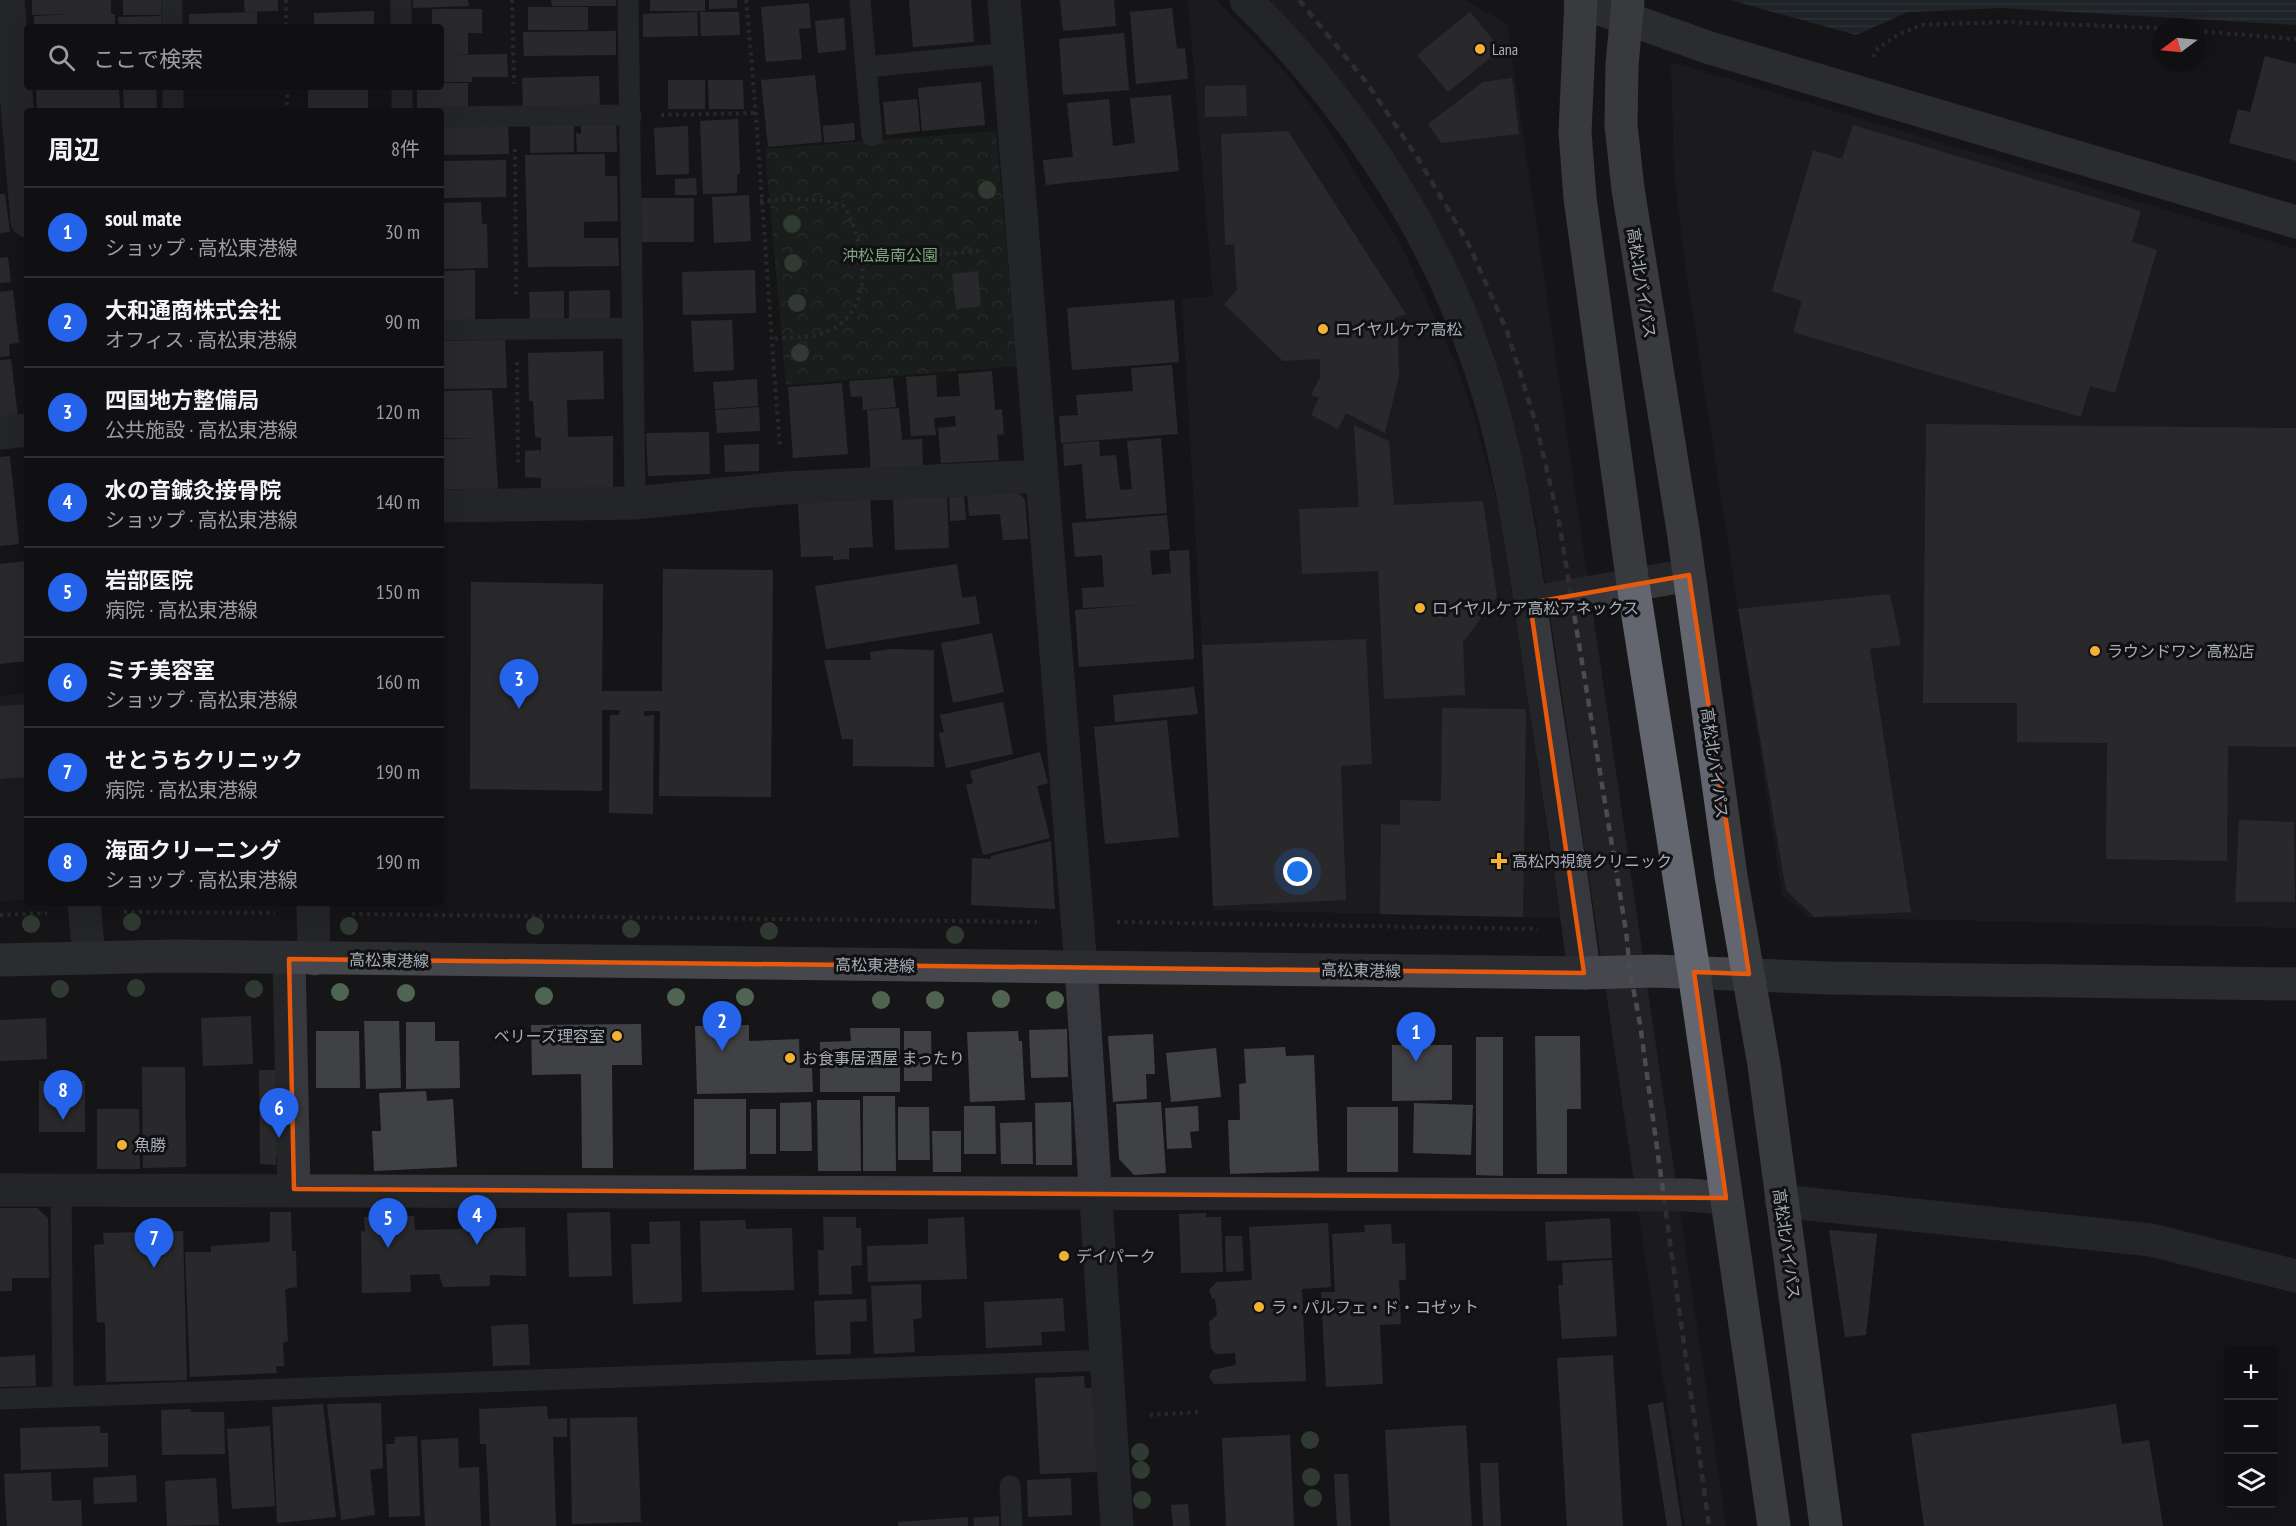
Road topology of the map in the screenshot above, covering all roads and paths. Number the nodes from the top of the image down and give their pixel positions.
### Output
1 (8, 0) edge
2 (172, 0) edge
3 (286, 0) edge
4 (401, 0) edge
5 (512, 0) edge
6 (628, 0) edge
7 (746, 0) edge
8 (860, 0) edge
9 (1004, 0) edge
10 (1246, 0) edge
11 (1578, 1) edge
12 (1626, 9) edge
13 (172, 24) edge
14 (286, 24) edge
15 (401, 24) edge
16 (2152, 28) edge
17 (2206, 32) edge
18 (2296, 39) edge
19 (1009, 53) junction
20 (866, 68) junction
21 (173, 90) edge
22 (287, 90) edge
23 (402, 90) edge
24 (1854, 90) junction
25 (173, 108) edge
26 (287, 108) edge
27 (402, 108) edge
28 (757, 113) junction
29 (631, 115) junction
30 (514, 116) junction
31 (444, 117) edge
32 (23, 121) edge
33 (872, 136) dead end
34 (24, 146) edge
35 (760, 201) junction
36 (2296, 222) edge
37 (1023, 248) junction
38 (864, 260) junction
39 (633, 328) junction
40 (516, 329) junction
41 (444, 330) edge
42 (771, 339) junction
43 (24, 430) edge
44 (0, 433) edge
45 (1042, 476) junction
46 (784, 488) junction
47 (635, 503) junction
48 (518, 505) junction
49 (444, 506) edge
50 (1689, 575) junction
51 (1633, 584) junction
52 (1530, 603) junction
53 (84, 908) edge
54 (313, 908) edge
55 (0, 915) edge
56 (1076, 922) junction
57 (1579, 929) junction
58 (89, 957) junction
59 (302, 959) junction
60 (0, 960) edge
61 (1081, 967) junction
62 (1694, 972) junction
63 (1584, 973) junction
64 (1749, 974) junction
65 (2296, 984) edge
66 (294, 1189) junction
67 (0, 1190) edge
68 (61, 1190) junction
69 (1095, 1193) junction
70 (1726, 1198) junction
71 (1781, 1201) junction
72 (2296, 1276) edge
73 (1107, 1360) junction
74 (63, 1396) junction
75 (0, 1399) edge
76 (1200, 1412) dead end
77 (1110, 1418) junction
78 (1010, 1486) dead end
79 (1012, 1526) edge
80 (1118, 1526) edge
81 (1774, 1526) edge
82 (1826, 1526) edge

1 - 32 street
2 - 13 lane
3 - 14 path
4 - 15 lane
5 - 30 path
6 - 29 lane
7 - 28 path
8 - 20 lane
9 - 19 street
10 - 52 street
11 - 12 main road
11 - 51 highway
12 - 24 main road
12 - 50 highway, 高松北バイパス
16 - 24 path
17 - 18 path
19 - 20 lane
19 - 37 street
20 - 33 lane
21 - 25 lane
22 - 26 path
23 - 27 lane
24 - 36 main road
28 - 29 path
28 - 35 path
29 - 30 lane
29 - 39 lane
30 - 31 lane
30 - 40 path
32 - 34 street
35 - 38 path
35 - 42 path
37 - 38 path
37 - 45 street
38 - 42 path
39 - 40 lane
39 - 47 lane
40 - 41 lane
40 - 48 path
42 - 46 path
43 - 44 street
45 - 46 street
45 - 56 street
46 - 47 street
47 - 48 street
48 - 49 street
50 - 51 street
50 - 64 highway, 高松北バイパス
51 - 52 street
51 - 62 highway
52 - 57 street
53 - 54 path
53 - 55 path
53 - 58 street
54 - 56 path
54 - 59 street
56 - 57 path
56 - 61 street
57 - 63 street
58 - 59 main road, 高松東港線
58 - 60 main road, 高松東港線
59 - 61 main road, 高松東港線
59 - 66 street
61 - 63 main road, 高松東港線
61 - 69 street
62 - 63 main road, 高松東港線
62 - 64 main road, 高松東港線
62 - 70 highway
64 - 65 main road, 高松東港線
64 - 71 highway, 高松北バイパス
66 - 68 street
66 - 69 street
67 - 68 street
68 - 74 lane
69 - 70 street
69 - 73 street
70 - 81 highway
71 - 72 street
71 - 82 highway, 高松北バイパス
73 - 74 lane
73 - 77 street
74 - 75 lane
76 - 77 path
77 - 80 street
78 - 79 lane

